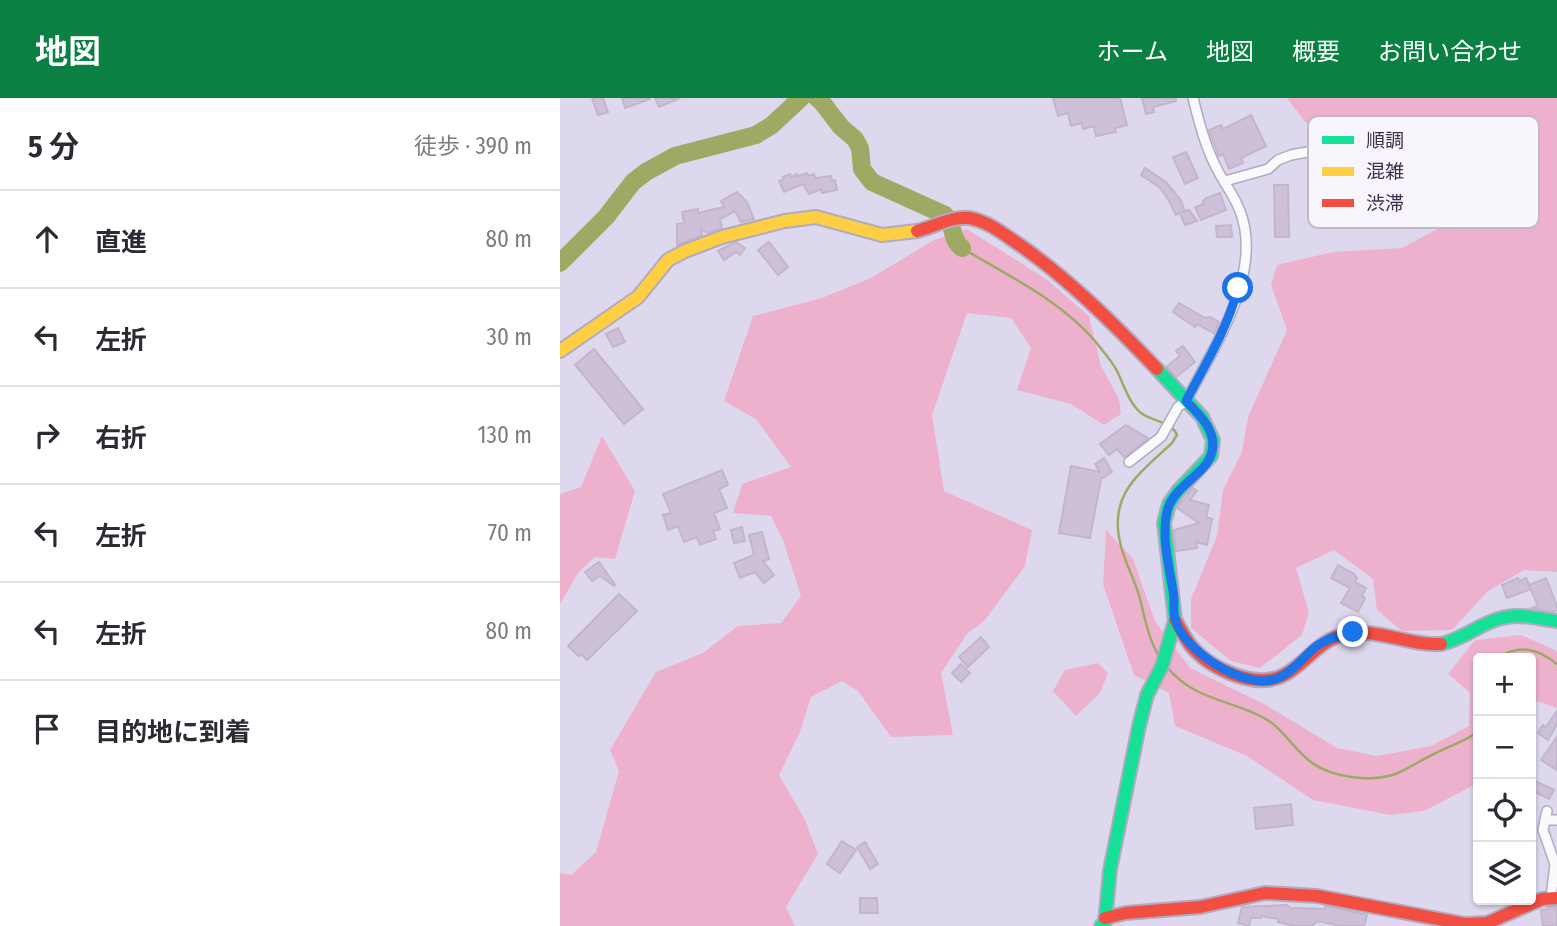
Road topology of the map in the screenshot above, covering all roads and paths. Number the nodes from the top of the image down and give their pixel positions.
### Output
1 (1193, 98) edge
2 (1308, 152) edge
3 (1224, 181) junction
4 (560, 351) edge
5 (1186, 401) junction
6 (1129, 462) dead end
7 (1175, 620) junction
8 (1557, 621) edge
9 (1557, 820) edge
10 (1554, 898) edge
11 (1103, 922) edge

1 - 3 street
2 - 3 street
3 - 5 street
4 - 5 street
5 - 6 street
5 - 7 street
7 - 8 street
7 - 11 street
9 - 10 street
10 - 11 street

